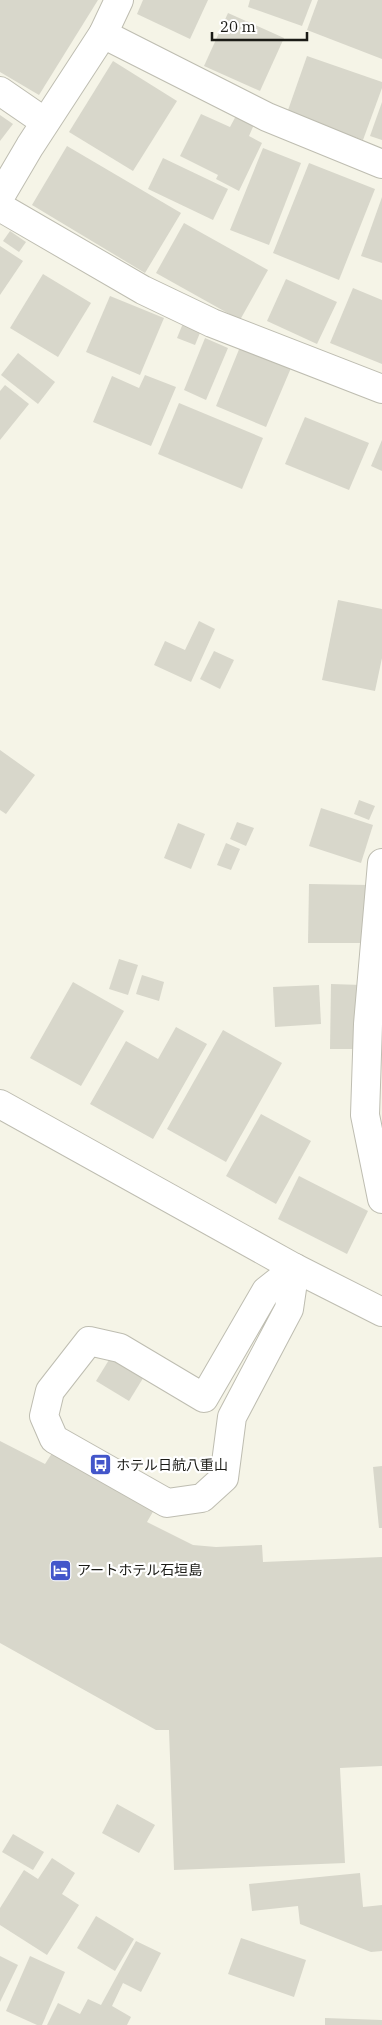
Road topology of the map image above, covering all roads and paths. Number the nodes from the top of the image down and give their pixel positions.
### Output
1 (119, 0) edge
2 (103, 34) junction
3 (0, 91) edge
4 (45, 122) junction
5 (382, 164) edge
6 (0, 197) edge
7 (0, 207) edge
8 (382, 389) edge
9 (382, 863) edge
10 (0, 1104) edge
11 (382, 1199) edge
12 (295, 1268) junction
13 (382, 1312) edge
14 (204, 1398) junction
15 (232, 1417) junction

1 - 2 street
2 - 4 street
2 - 5 street
3 - 4 street
4 - 6 street
7 - 8 street
9 - 11 street
10 - 12 street
12 - 13 street
12 - 14 street
12 - 15 street
14 - 15 street
14 - 15 street

